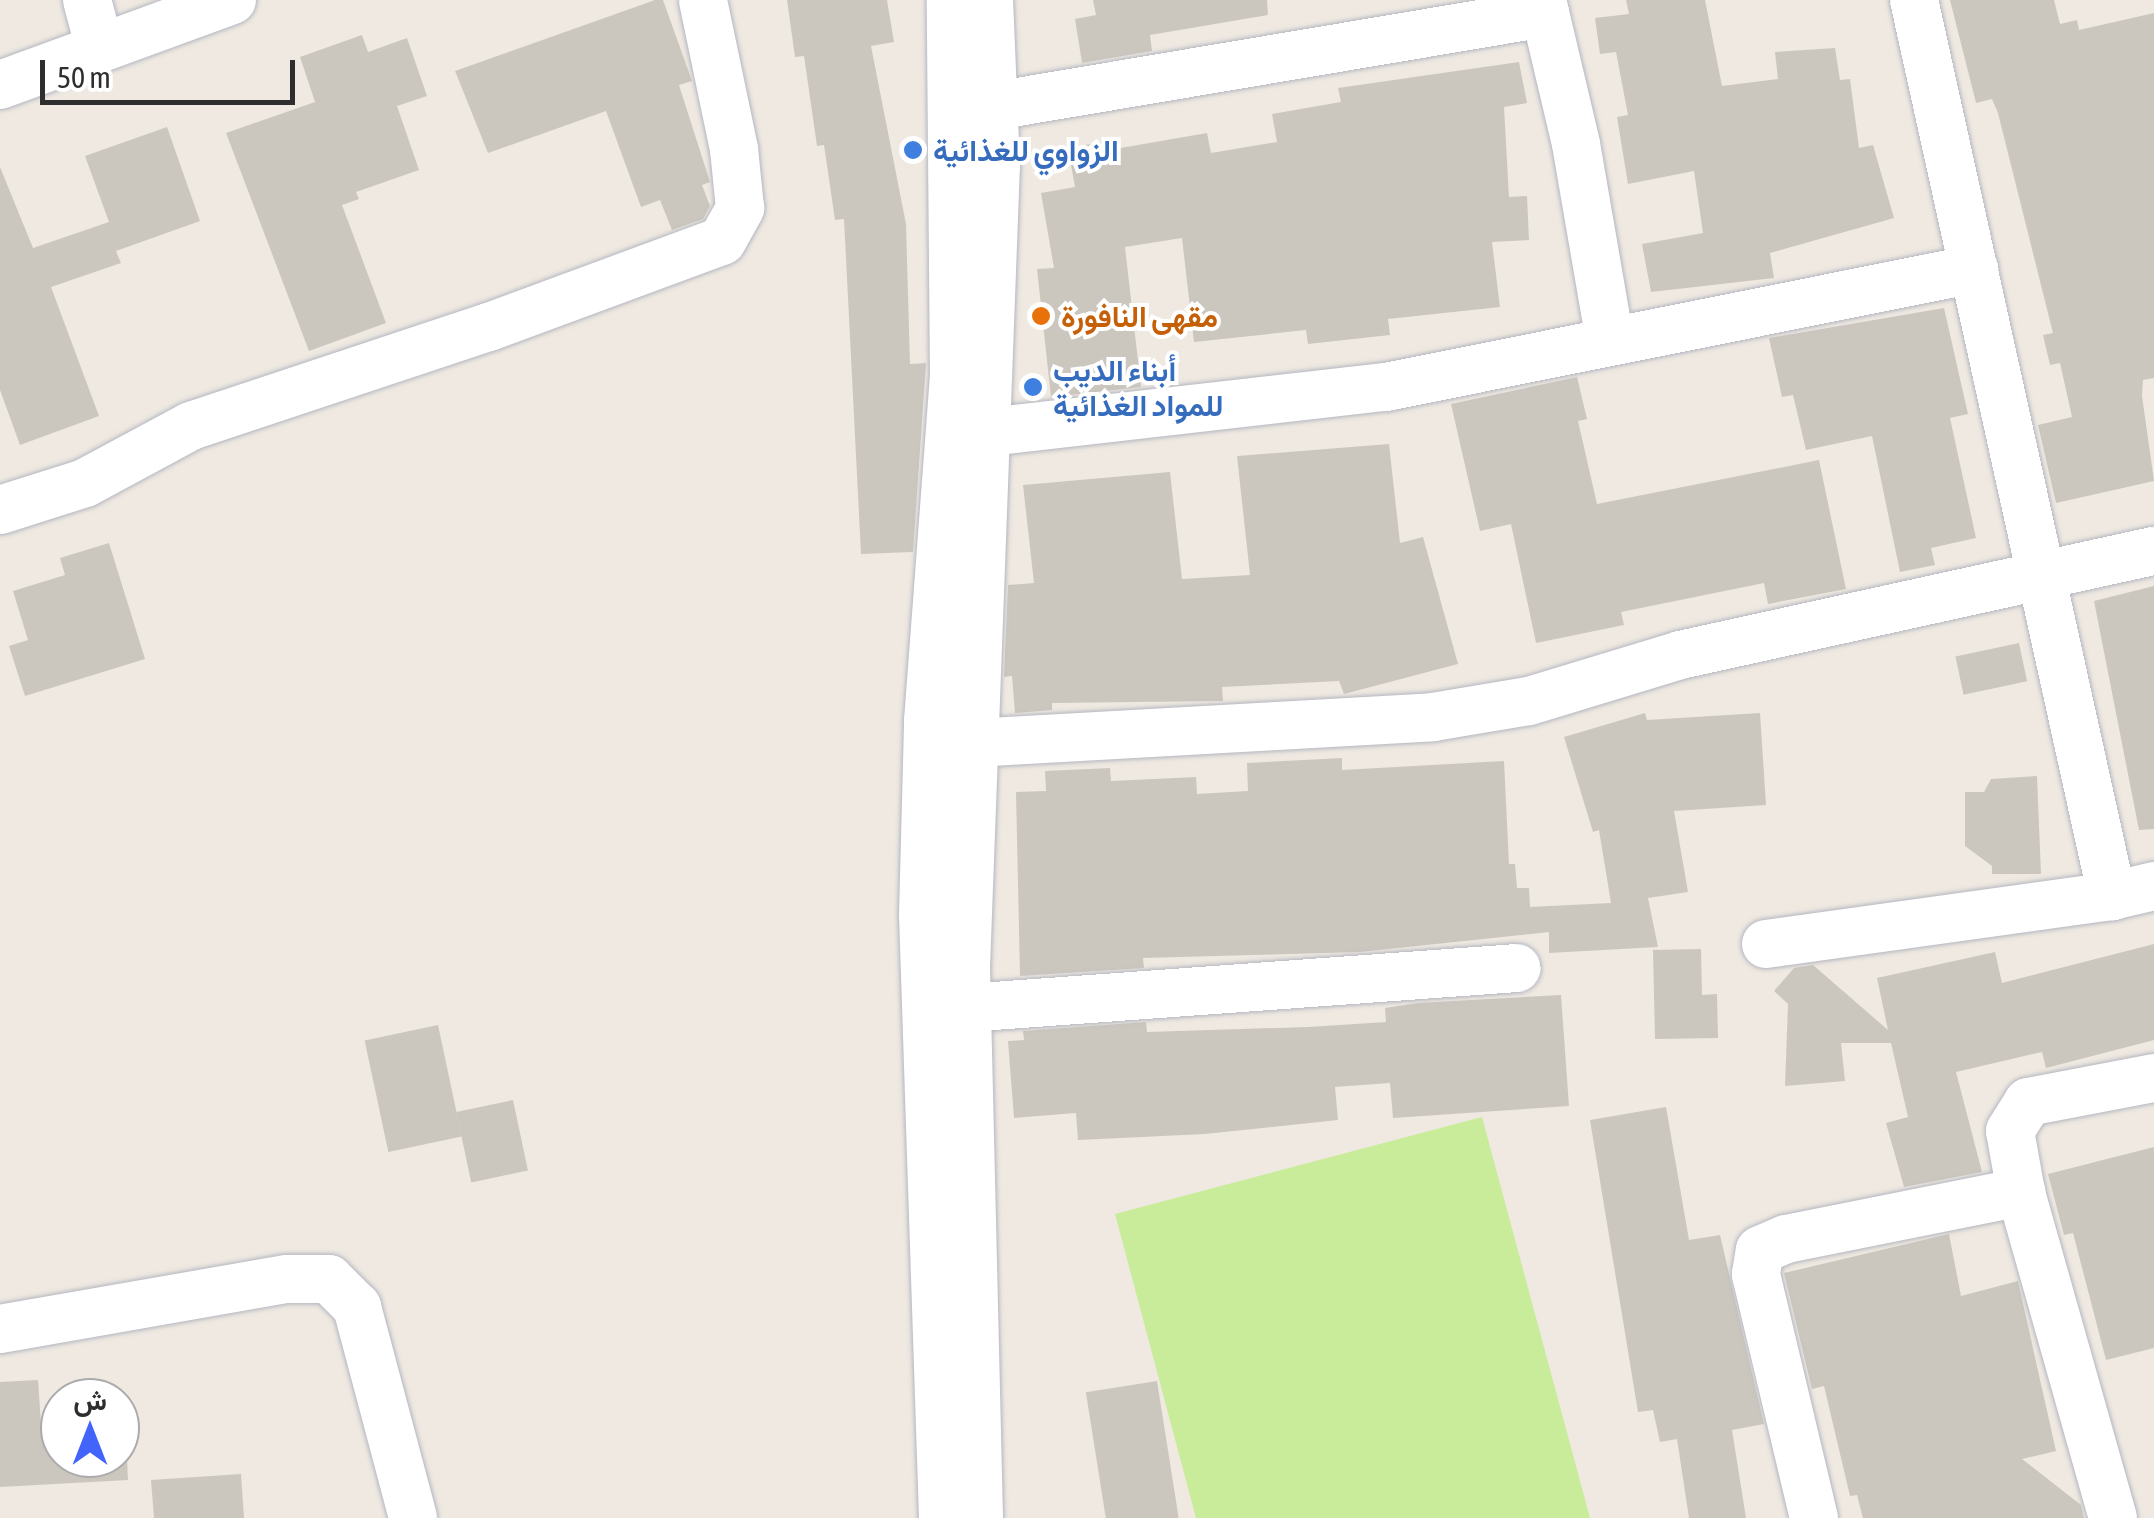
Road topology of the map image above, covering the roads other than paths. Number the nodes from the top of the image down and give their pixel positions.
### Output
1 (87, 0) edge
2 (232, 0) edge
3 (703, 0) edge
4 (951, 0) edge
5 (989, 0) edge
6 (1914, 0) edge
7 (1543, 7) edge
8 (98, 45) junction
9 (0, 85) edge
10 (994, 106) junction
11 (1974, 269) junction
12 (1610, 341) junction
13 (989, 432) junction
14 (0, 510) edge
15 (2154, 551) edge
16 (2042, 573) junction
17 (972, 743) junction
18 (2133, 891) edge
19 (1766, 944) dead end
20 (1517, 968) dead end
21 (966, 1008) junction
22 (2154, 1078) edge
23 (2020, 1192) junction
24 (0, 1329) edge
25 (413, 1518) edge
26 (943, 1518) edge
27 (979, 1518) edge
28 (1814, 1518) edge
29 (2114, 1518) edge

1 - 8 street
2 - 8 street
3 - 14 street
4 - 26 street
5 - 10 street
6 - 11 street
7 - 10 street
7 - 12 street
8 - 9 street
10 - 13 street
11 - 12 street
11 - 16 street
12 - 13 street
13 - 17 street
15 - 16 street
16 - 17 street
16 - 18 street
17 - 21 street
18 - 19 street
20 - 21 street
21 - 27 street
22 - 23 street
23 - 28 street
23 - 29 street
24 - 25 street

